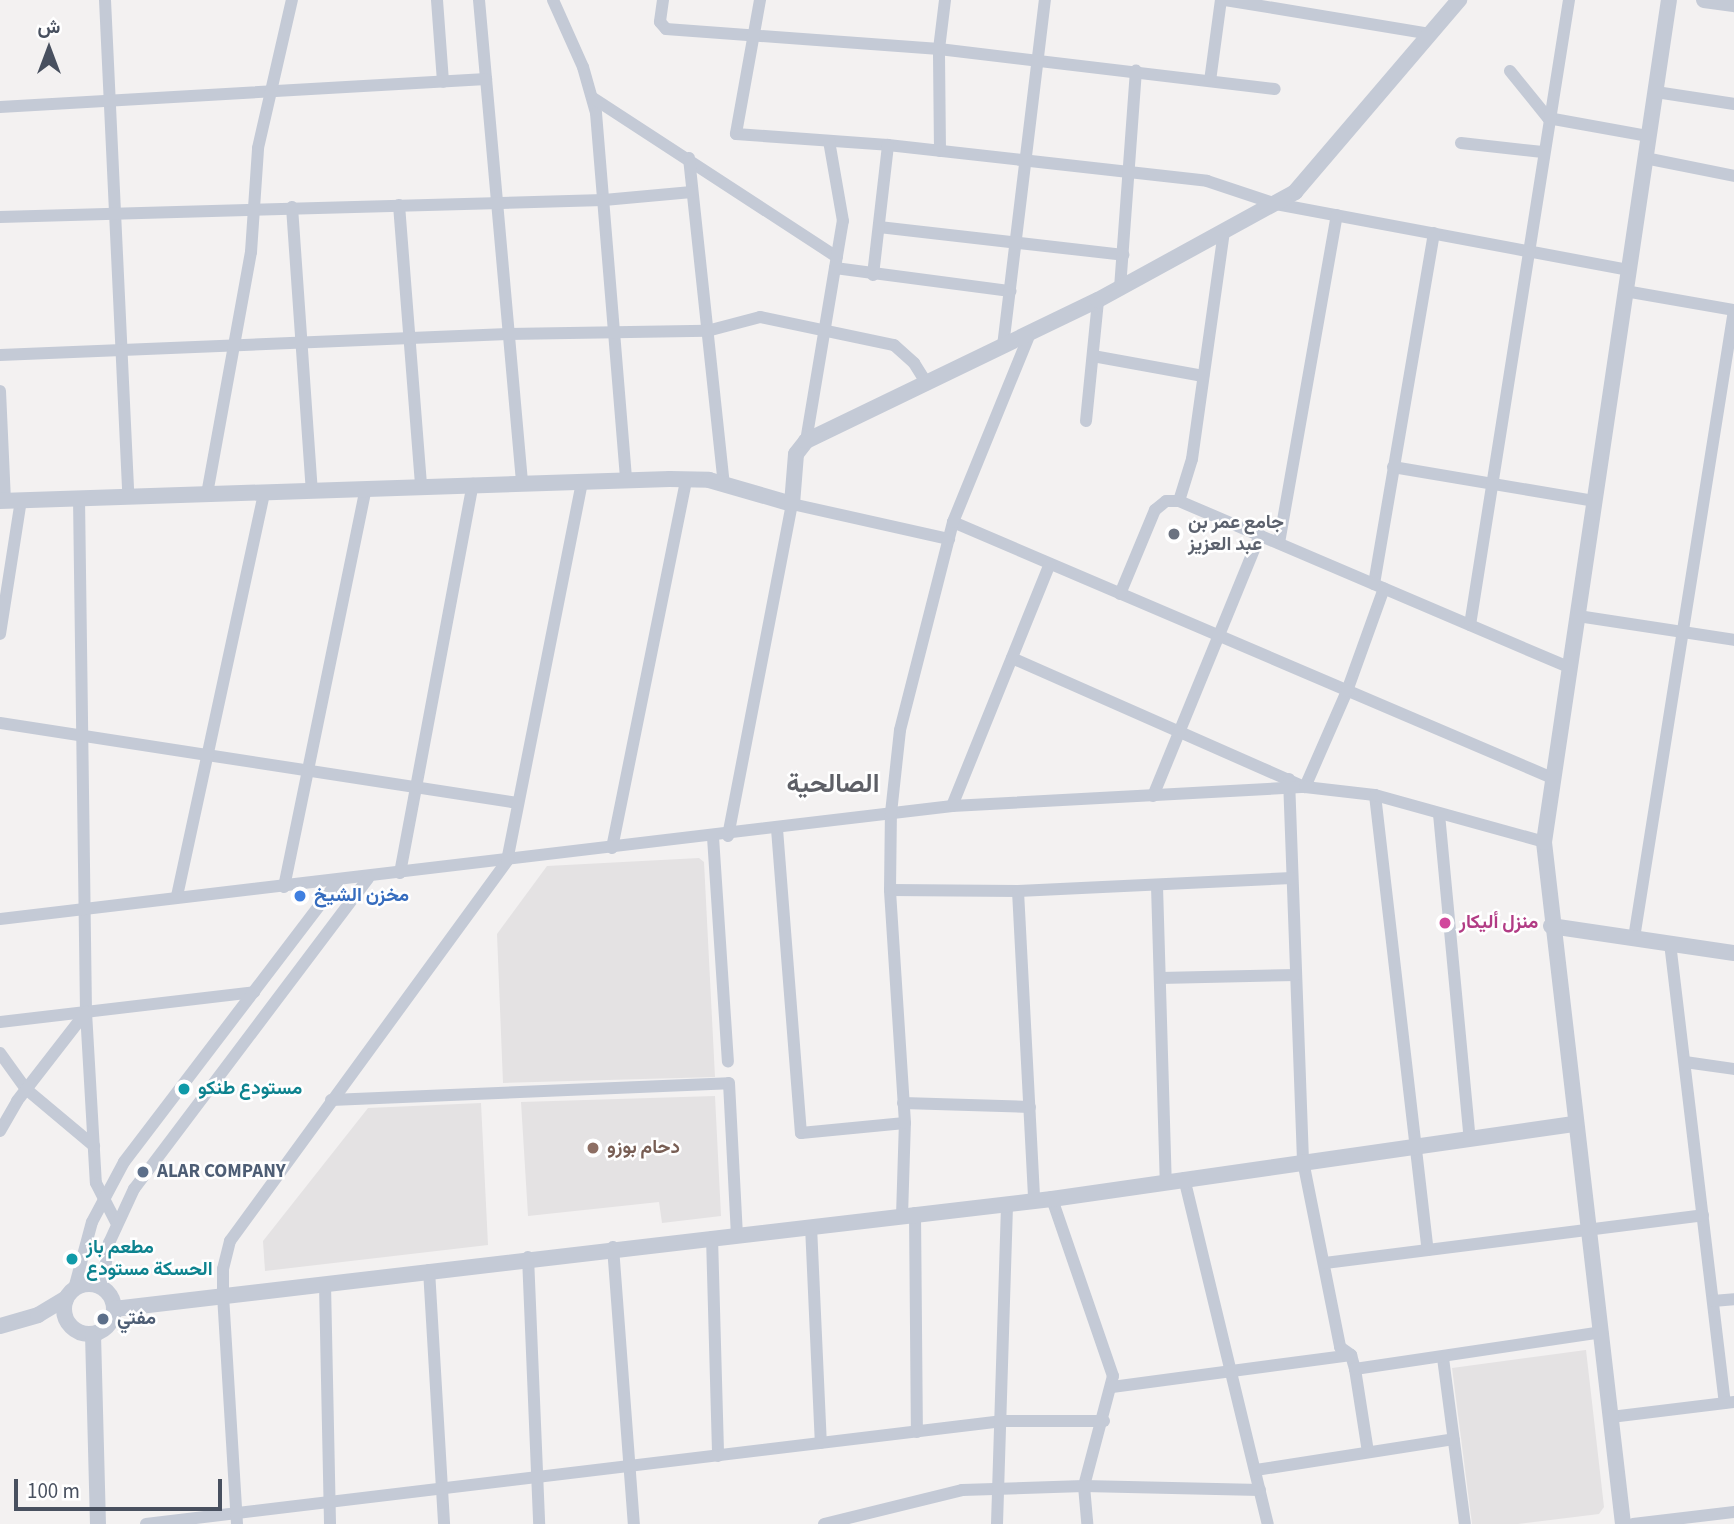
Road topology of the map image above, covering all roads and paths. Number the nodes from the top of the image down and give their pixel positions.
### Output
1 (105, 0) edge
2 (292, 0) edge
3 (437, 0) edge
4 (480, 0) edge
5 (553, 0) edge
6 (663, 0) edge
7 (760, 0) edge
8 (945, 0) edge
9 (1045, 0) edge
10 (1223, 0) edge
11 (1459, 0) edge
12 (1569, 0) edge
13 (1669, 0) edge
14 (1704, 0) edge
15 (1734, 4) edge
16 (1431, 34) junction
17 (751, 37) junction
18 (939, 50) junction
19 (1038, 60) junction
20 (1136, 71) junction
21 (1510, 71) dead end
22 (486, 79) junction
23 (1210, 80) junction
24 (443, 82) junction
25 (1275, 89) dead end
26 (1656, 92) junction
27 (271, 94) junction
28 (593, 98) junction
29 (108, 101) junction
30 (1734, 104) edge
31 (0, 107) edge
32 (1548, 118) junction
33 (1648, 136) junction
34 (829, 141) junction
35 (1461, 144) dead end
36 (888, 145) junction
37 (940, 151) junction
38 (1543, 152) junction
39 (689, 158) junction
40 (1645, 158) junction
41 (1026, 160) junction
42 (1129, 172) junction
43 (1734, 176) edge
44 (692, 192) junction
45 (604, 200) junction
46 (497, 203) junction
47 (1276, 204) junction
48 (399, 205) junction
49 (253, 207) junction
50 (292, 207) junction
51 (112, 213) junction
52 (1337, 215) junction
53 (0, 218) edge
54 (879, 227) junction
55 (1224, 230) junction
56 (1433, 233) junction
57 (1016, 241) junction
58 (1527, 252) junction
59 (1123, 255) junction
60 (836, 263) junction
61 (1628, 270) junction
62 (873, 275) junction
63 (1120, 288) junction
64 (1625, 290) junction
65 (1010, 292) junction
66 (1098, 300) junction
67 (1734, 310) edge
68 (824, 330) junction
69 (708, 331) junction
70 (613, 332) junction
71 (1030, 333) junction
72 (508, 334) junction
73 (411, 338) junction
74 (301, 343) junction
75 (1003, 346) junction
76 (234, 348) junction
77 (120, 352) junction
78 (0, 355) edge
79 (1093, 356) junction
80 (1203, 376) junction
81 (927, 384) junction
82 (0, 391) edge
83 (1086, 421) dead end
84 (806, 441) junction
85 (1393, 467) junction
86 (626, 480) junction
87 (687, 480) junction
88 (582, 481) junction
89 (522, 483) junction
90 (724, 483) junction
91 (472, 484) junction
92 (1492, 485) junction
93 (421, 486) junction
94 (366, 488) junction
95 (312, 490) junction
96 (264, 492) junction
97 (207, 494) junction
98 (128, 496) junction
99 (79, 498) junction
100 (1180, 500) junction
101 (8, 501) edge
102 (1595, 501) junction
103 (792, 504) junction
104 (953, 522) junction
105 (1259, 535) junction
106 (949, 539) junction
107 (1279, 543) junction
108 (1050, 564) junction
109 (1379, 586) junction
110 (1121, 594) junction
111 (1578, 616) junction
112 (1470, 625) junction
113 (1683, 632) junction
114 (0, 634) edge
115 (1221, 637) junction
116 (1734, 640) edge
117 (1012, 658) junction
118 (1569, 667) junction
119 (1347, 691) junction
120 (0, 723) edge
121 (1180, 733) junction
122 (82, 737) junction
123 (208, 754) junction
124 (308, 769) junction
125 (1550, 777) junction
126 (1289, 784) junction
127 (416, 787) junction
128 (1305, 787) junction
129 (1375, 795) junction
130 (1153, 796) junction
131 (518, 803) junction
132 (952, 806) junction
133 (891, 813) junction
134 (1438, 814) junction
135 (777, 829) junction
136 (728, 836) junction
137 (713, 837) junction
138 (1544, 842) junction
139 (612, 848) junction
140 (507, 861) junction
141 (400, 873) junction
142 (369, 878) junction
143 (1292, 878) junction
144 (337, 882) junction
145 (1157, 886) junction
146 (285, 887) junction
147 (890, 890) junction
148 (1018, 891) junction
149 (177, 896) junction
150 (83, 909) junction
151 (0, 919) edge
152 (1551, 926) junction
153 (1634, 938) junction
154 (1671, 943) junction
155 (1734, 950) edge
156 (1296, 975) junction
157 (1160, 978) junction
158 (254, 992) junction
159 (86, 1012) junction
160 (0, 1022) edge
161 (0, 1053) edge
162 (728, 1061) dead end
163 (1685, 1062) junction
164 (1734, 1069) edge
165 (26, 1089) junction
166 (331, 1100) junction
167 (903, 1103) junction
168 (1030, 1107) junction
169 (905, 1123) junction
170 (1574, 1124) junction
171 (0, 1131) edge
172 (1471, 1140) junction
173 (94, 1146) junction
174 (1416, 1148) junction
175 (1303, 1161) junction
176 (1184, 1178) junction
177 (1166, 1182) junction
178 (1052, 1199) junction
179 (101, 1200) junction
180 (1034, 1201) junction
181 (1007, 1204) junction
182 (909, 1214) junction
183 (1703, 1215) junction
184 (116, 1222) junction
185 (811, 1226) junction
186 (1592, 1231) junction
187 (737, 1234) junction
188 (712, 1237) junction
189 (613, 1247) junction
190 (1427, 1250) junction
191 (528, 1257) junction
192 (1325, 1263) junction
193 (429, 1270) junction
194 (325, 1284) junction
195 (102, 1287) junction
196 (70, 1294) junction
197 (223, 1298) junction
198 (1734, 1298) edge
199 (1713, 1301) junction
200 (114, 1309) junction
201 (0, 1326) edge
202 (1602, 1332) junction
203 (93, 1334) junction
204 (1351, 1355) junction
205 (1443, 1358) junction
206 (1355, 1369) junction
207 (1229, 1371) junction
208 (1112, 1387) junction
209 (1729, 1403) edge
210 (1611, 1417) junction
211 (1003, 1420) junction
212 (1104, 1421) junction
213 (917, 1432) junction
214 (1454, 1439) junction
215 (821, 1443) junction
216 (1367, 1452) junction
217 (718, 1455) junction
218 (631, 1466) junction
219 (1256, 1469) junction
220 (537, 1477) junction
221 (1084, 1486) junction
222 (442, 1488) junction
223 (999, 1488) junction
224 (1260, 1490) junction
225 (330, 1501) junction
226 (1734, 1512) edge
227 (237, 1518) edge
228 (1698, 1520) edge
229 (98, 1524) edge
230 (145, 1524) edge
231 (330, 1524) edge
232 (443, 1524) edge
233 (539, 1524) edge
234 (634, 1524) edge
235 (824, 1524) edge
236 (997, 1524) edge
237 (1087, 1524) edge
238 (1268, 1524) edge
239 (1465, 1524) edge
240 (1623, 1524) edge
241 (1633, 1524) edge

1 - 29 street
2 - 27 street
3 - 24 street
4 - 22 street
5 - 28 street
6 - 17 street
7 - 17 street
8 - 18 street
9 - 19 street
10 - 16 street
10 - 23 street
11 - 16 street
12 - 32 street
13 - 26 street
14 - 15 street
16 - 47 street
17 - 18 street
17 - 34 street
18 - 19 street
18 - 37 street
19 - 20 street
19 - 41 street
20 - 23 street
20 - 42 street
21 - 32 street
22 - 24 street
22 - 46 street
23 - 25 street
24 - 27 street
26 - 30 street
26 - 33 street
27 - 29 street
27 - 49 street
28 - 39 street
28 - 45 street
29 - 31 street
29 - 51 street
32 - 33 street
32 - 38 street
33 - 40 street
34 - 36 street
34 - 60 street
35 - 38 street
36 - 37 street
36 - 54 street
37 - 41 street
38 - 58 street
39 - 44 street
39 - 60 street
40 - 43 street
40 - 61 street
41 - 42 street
41 - 57 street
42 - 47 street
42 - 59 street
44 - 45 street
44 - 69 street
45 - 46 street
45 - 70 street
46 - 48 street
46 - 72 street
47 - 52 street
47 - 55 street
48 - 50 street
48 - 73 street
49 - 50 street
49 - 51 street
49 - 76 street
50 - 74 street
51 - 53 street
51 - 77 street
52 - 56 street
52 - 107 street
54 - 57 street
54 - 62 street
55 - 63 street
55 - 80 street
56 - 58 street
56 - 85 street
57 - 59 street
57 - 65 street
58 - 61 street
58 - 92 street
59 - 63 street
60 - 62 street
60 - 68 street
61 - 64 street
62 - 65 street
63 - 66 street
64 - 67 street
64 - 102 street
65 - 75 street
66 - 71 street
66 - 79 street
67 - 113 street
68 - 69 street
68 - 81 street
68 - 84 street
69 - 70 street
69 - 90 street
70 - 72 street
70 - 86 street
71 - 75 street
71 - 104 street
72 - 73 street
72 - 89 street
73 - 74 street
73 - 93 street
74 - 76 street
74 - 95 street
75 - 81 street
76 - 77 street
76 - 97 street
77 - 78 street
77 - 98 street
79 - 80 street
79 - 83 street
80 - 100 street
81 - 84 street
82 - 101 street
84 - 103 street
85 - 92 street
85 - 109 street
86 - 87 street
86 - 88 street
87 - 90 street
87 - 139 street
88 - 89 street
88 - 131 street
89 - 91 street
90 - 103 street
91 - 93 street
91 - 127 street
92 - 102 street
92 - 112 street
93 - 94 street
94 - 95 street
94 - 124 street
95 - 96 street
96 - 97 street
96 - 123 street
97 - 98 street
98 - 99 street
99 - 101 street
99 - 122 street
100 - 105 street
100 - 110 street
101 - 114 street
102 - 111 street
103 - 106 street
103 - 136 street
104 - 106 street
104 - 108 street
105 - 107 street
105 - 115 street
106 - 133 street
107 - 109 street
108 - 110 street
108 - 117 street
109 - 112 street
109 - 119 street
110 - 115 street
111 - 113 street
111 - 118 street
112 - 118 street
113 - 116 street
113 - 153 street
115 - 119 street
115 - 121 street
117 - 121 street
117 - 132 street
118 - 125 street
119 - 125 street
119 - 128 street
120 - 122 street
121 - 126 street
121 - 130 street
122 - 123 street
122 - 150 street
123 - 124 street
123 - 149 street
124 - 127 street
124 - 146 street
125 - 138 street
126 - 128 street
126 - 130 street
126 - 143 street
127 - 131 street
127 - 141 street
128 - 129 street
129 - 134 street
129 - 174 street
130 - 132 street
131 - 140 street
132 - 133 street
133 - 135 street
133 - 147 street
134 - 138 street
134 - 172 street
135 - 136 street
135 - 169 street
136 - 137 street
137 - 139 street
137 - 162 street
138 - 152 street
139 - 140 street
140 - 141 street
140 - 166 street
141 - 142 street
142 - 144 street
142 - 184 street
143 - 145 street
143 - 156 street
144 - 146 street
144 - 158 street
145 - 148 street
145 - 157 street
146 - 149 street
147 - 148 street
147 - 167 street
148 - 168 street
149 - 150 street
150 - 151 street
150 - 159 street
152 - 153 street
152 - 170 street
153 - 154 street
154 - 155 street
154 - 163 street
156 - 157 street
156 - 175 street
157 - 177 street
158 - 159 street
158 - 179 street
159 - 160 street
159 - 165 street
159 - 173 street
161 - 165 street
163 - 164 street
163 - 183 street
165 - 171 street
165 - 173 street
166 - 187 street
166 - 197 street
167 - 168 street
167 - 169 street
168 - 180 street
169 - 182 street
170 - 172 street
170 - 186 street
172 - 174 street
173 - 179 street
174 - 175 street
174 - 190 street
175 - 176 street
175 - 192 street
176 - 177 street
176 - 207 street
177 - 178 street
178 - 180 street
178 - 208 street
179 - 184 street
179 - 196 street
180 - 181 street
181 - 182 street
181 - 211 street
182 - 185 street
182 - 213 street
183 - 186 street
183 - 199 street
184 - 195 street
185 - 187 street
185 - 215 street
186 - 190 street
186 - 202 street
187 - 188 street
188 - 189 street
188 - 217 street
189 - 191 street
189 - 218 street
190 - 192 street
191 - 193 street
191 - 220 street
192 - 204 street
193 - 194 street
193 - 222 street
194 - 197 street
194 - 225 street
195 - 196 street
195 - 200 street
196 - 201 street
196 - 203 street
197 - 200 street
197 - 227 street
198 - 199 street
199 - 209 street
200 - 203 street
202 - 205 street
202 - 210 street
203 - 229 street
204 - 206 street
204 - 207 street
205 - 206 street
205 - 214 street
206 - 216 street
207 - 208 street
207 - 219 street
208 - 212 street
209 - 210 street
210 - 240 street
211 - 212 street
211 - 213 street
211 - 223 street
212 - 221 street
213 - 215 street
214 - 216 street
214 - 239 street
215 - 217 street
216 - 219 street
217 - 218 street
218 - 220 street
218 - 234 street
219 - 224 street
220 - 222 street
220 - 233 street
221 - 223 street
221 - 224 street
221 - 237 street
222 - 225 street
222 - 232 street
223 - 235 street
223 - 236 street
224 - 238 street
225 - 227 street
225 - 231 street
226 - 228 street
227 - 230 street
228 - 241 street

